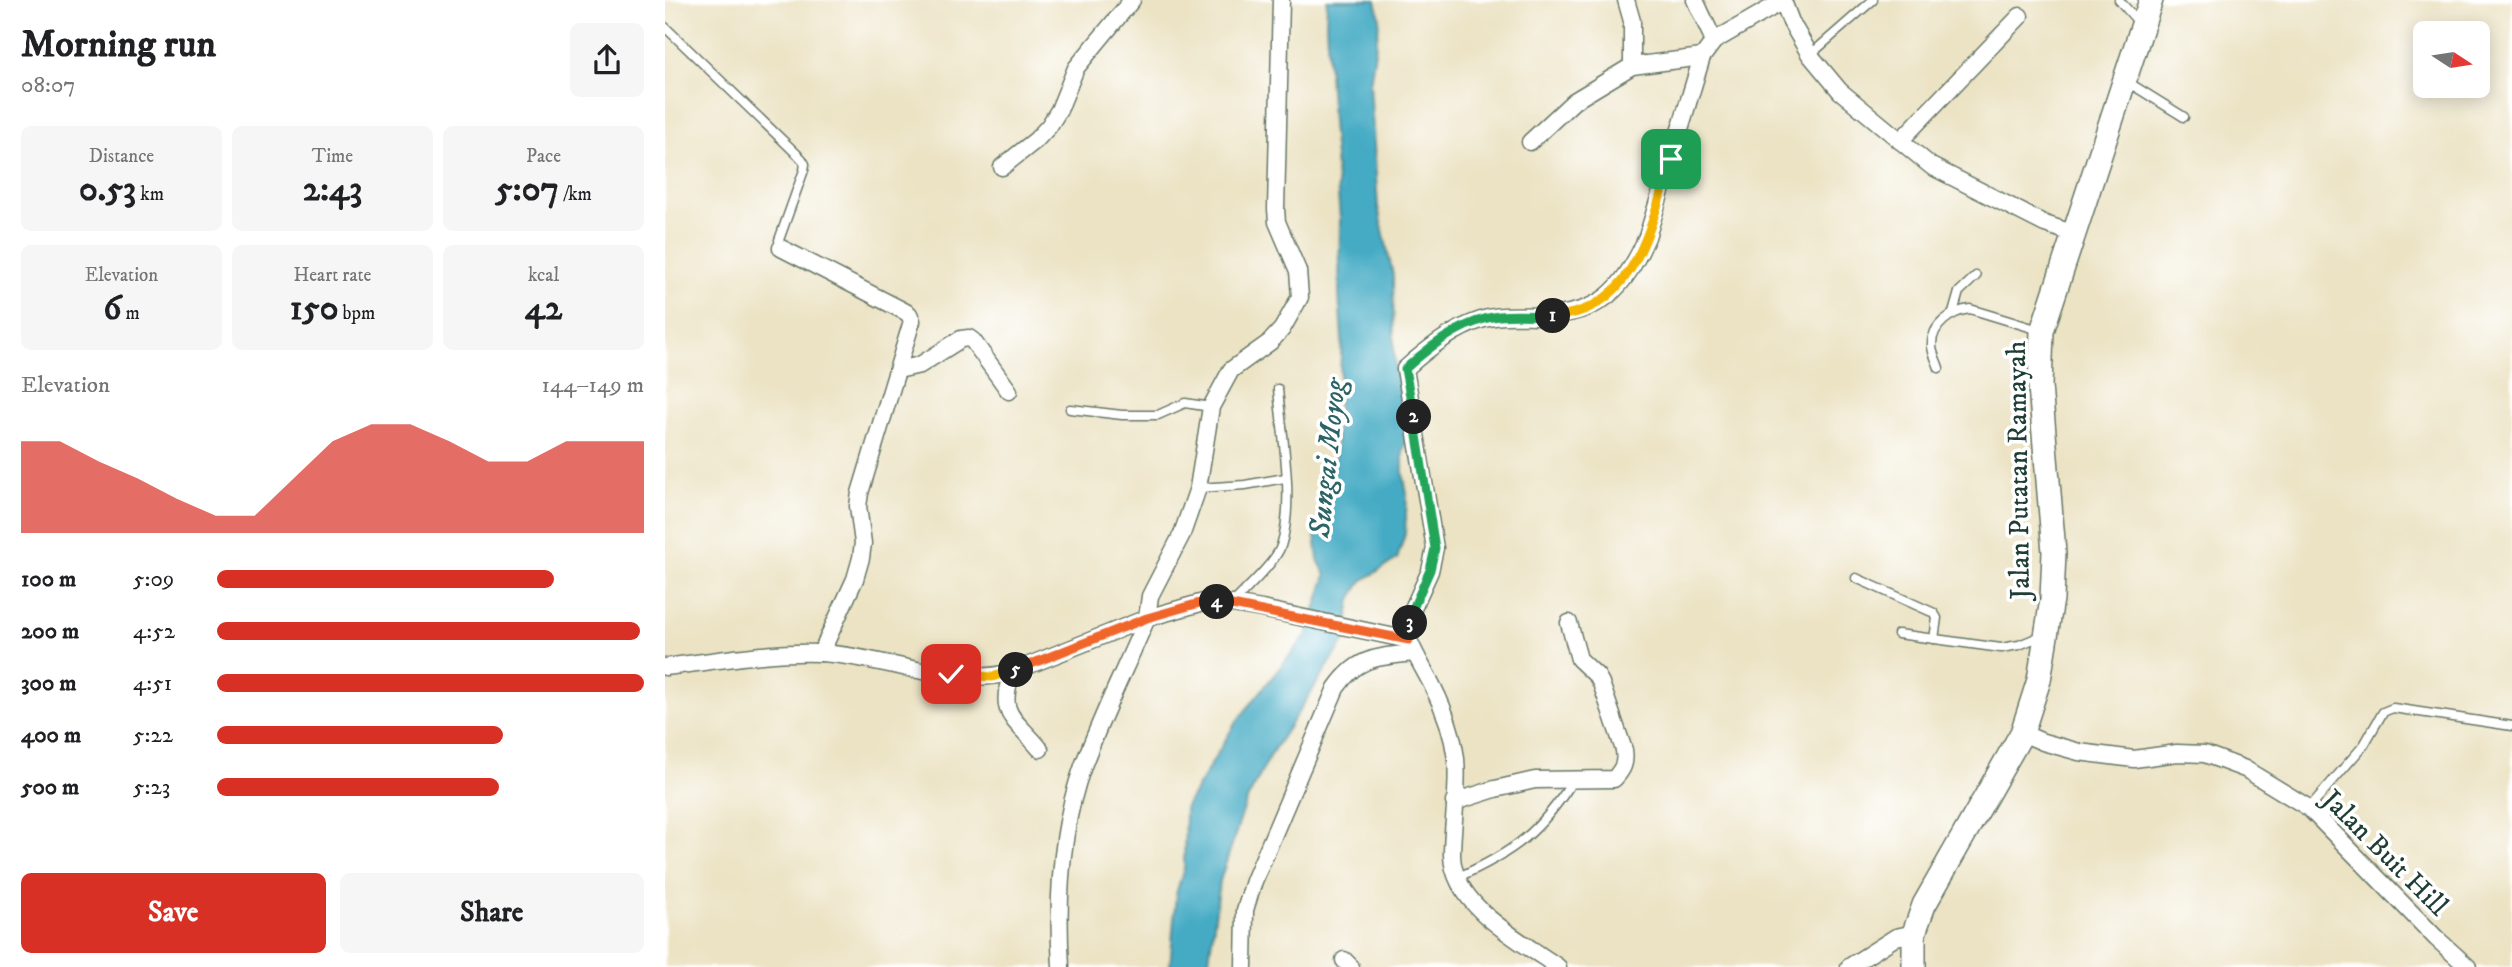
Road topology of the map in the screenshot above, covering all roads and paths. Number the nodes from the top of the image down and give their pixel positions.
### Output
1 (1132, 0) edge
2 (1281, 0) edge
3 (1626, 0) edge
4 (1695, 0) edge
5 (1783, 0) edge
6 (1873, 0) edge
7 (2119, 0) edge
8 (2151, 0) edge
9 (2020, 16) dead end
10 (665, 27) edge
11 (2143, 28) junction
12 (1714, 41) junction
13 (1810, 55) junction
14 (1702, 57) junction
15 (1632, 66) junction
16 (2126, 82) junction
17 (2184, 117) dead end
18 (1900, 141) junction
19 (1530, 142) dead end
20 (1002, 167) dead end
21 (2075, 234) junction
22 (781, 247) joint
23 (1976, 276) dead end
24 (1953, 313) junction
25 (2042, 331) junction
26 (1940, 368) dead end
27 (898, 370) junction
28 (1278, 389) dead end
29 (1009, 391) dead end
30 (1211, 407) junction
31 (1070, 409) dead end
32 (1285, 478) junction
33 (1198, 488) junction
34 (1856, 578) dead end
35 (1232, 604) junction
36 (1147, 618) junction
37 (1569, 624) dead end
38 (2047, 633) junction
39 (1898, 634) dead end
40 (1934, 639) junction
41 (1412, 646) junction
42 (821, 653) junction
43 (665, 667) edge
44 (1012, 672) junction
45 (2512, 726) edge
46 (2022, 733) junction
47 (1040, 749) dead end
48 (1574, 779) junction
49 (1454, 802) junction
50 (2309, 808) junction
51 (1456, 878) junction
52 (1914, 933) junction
53 (1061, 967) edge
54 (1244, 967) edge
55 (1559, 967) edge
56 (1849, 967) edge
57 (1914, 967) edge
58 (2468, 967) edge

1 - 20 street
2 - 30 street
3 - 15 street
4 - 12 street
5 - 12 street
5 - 13 street
6 - 13 lane
7 - 11 lane
8 - 11 main road, Jalan Putatan Ramayah
9 - 18 street
10 - 22 lane
11 - 16 main road, Jalan Putatan Ramayah
12 - 14 street
13 - 18 street
14 - 15 street
14 - 41 street
15 - 19 street
16 - 17 lane
16 - 21 main road, Jalan Putatan Ramayah
18 - 21 street
21 - 25 main road, Jalan Putatan Ramayah
22 - 27 street
23 - 24 lane
24 - 25 lane
24 - 26 lane
25 - 38 main road, Jalan Putatan Ramayah
27 - 29 street
27 - 42 street
28 - 32 lane
30 - 31 lane
30 - 33 street
32 - 33 lane
32 - 35 lane
33 - 36 street
34 - 40 lane
35 - 36 street
35 - 41 street
36 - 44 street
36 - 53 street
37 - 48 street
38 - 40 lane
38 - 46 main road, Jalan Putatan Ramayah
39 - 40 lane
41 - 49 street
41 - 54 street
42 - 43 street
42 - 44 street
44 - 47 street
45 - 50 lane
46 - 50 street, Jalan Buit Hill
46 - 52 main road, Jalan Putatan Ramayah
48 - 49 street
48 - 51 lane
49 - 51 street
50 - 58 street, Jalan Buit Hill
51 - 55 street
52 - 56 street
52 - 57 main road, Jalan Putatan Ramayah

